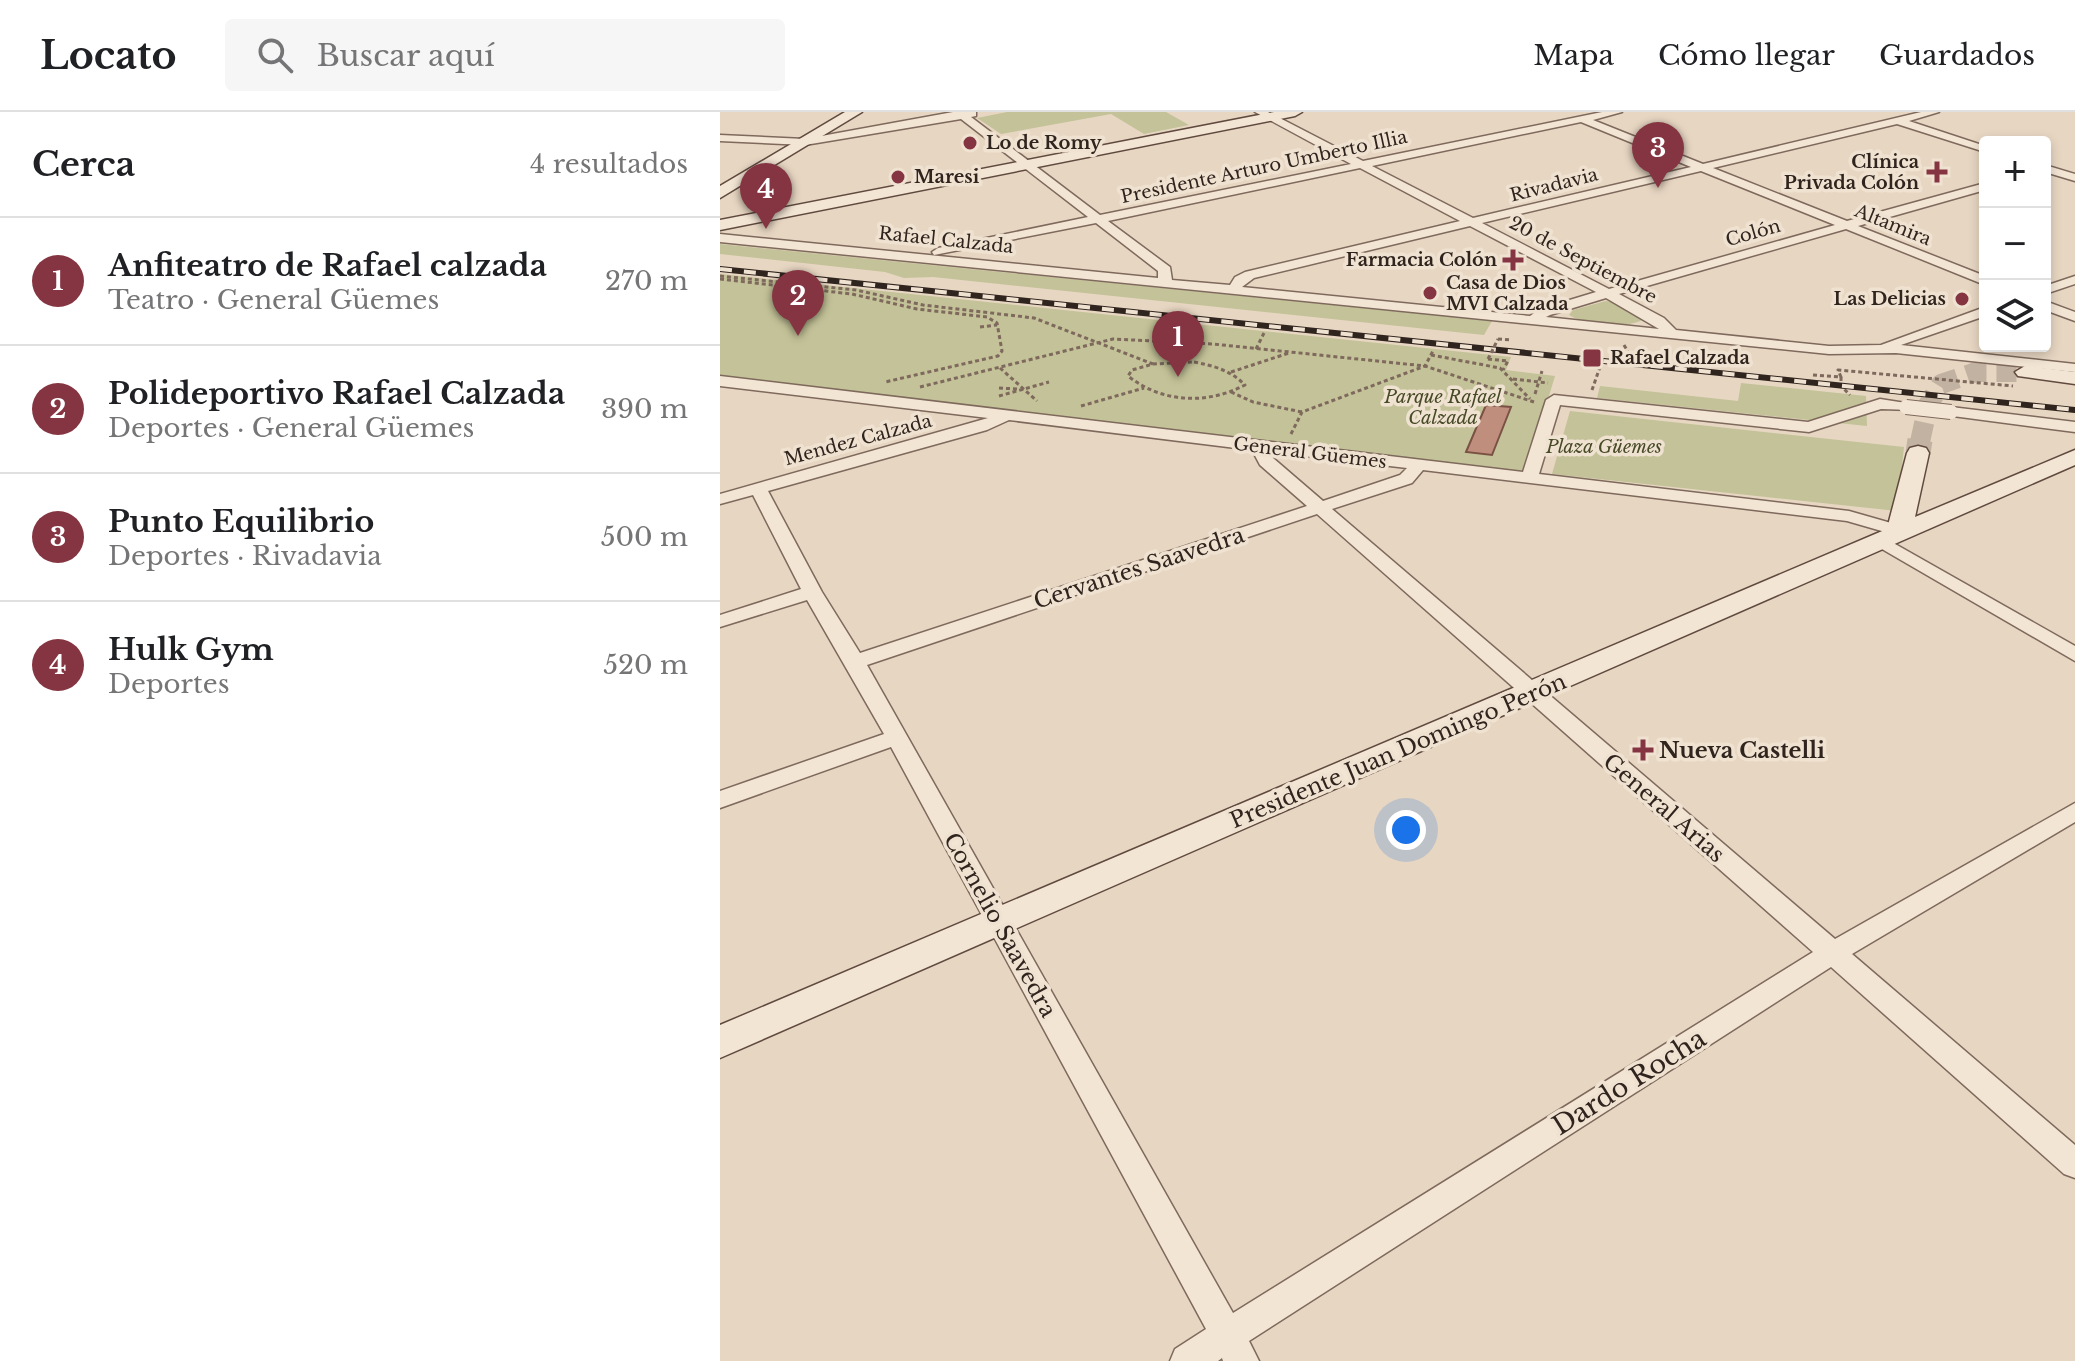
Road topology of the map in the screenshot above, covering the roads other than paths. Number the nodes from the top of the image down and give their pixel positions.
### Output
1 (855, 112) edge
2 (981, 112) edge
3 (1295, 112) edge
4 (1565, 112) edge
5 (1617, 112) edge
6 (1872, 112) edge
7 (1934, 112) edge
8 (960, 114) edge
9 (1265, 114) edge
10 (1583, 119) junction
11 (1899, 121) junction
12 (720, 138) edge
13 (805, 142) junction
14 (1979, 147) edge
15 (2075, 161) edge
16 (1029, 165) junction
17 (1363, 165) junction
18 (1704, 168) junction
19 (2051, 168) edge
20 (2051, 171) edge
21 (2075, 178) edge
22 (1979, 188) edge
23 (720, 193) edge
24 (1098, 220) junction
25 (1473, 224) junction
26 (1846, 225) junction
27 (720, 227) edge
28 (720, 238) edge
29 (918, 258) junction
30 (1983, 280) edge
31 (2075, 280) edge
32 (1165, 282) junction
33 (2051, 288) edge
34 (1234, 289) junction
35 (1608, 293) junction
36 (2051, 307) edge
37 (1979, 313) edge
38 (2075, 317) edge
39 (1533, 320) junction
40 (1672, 334) junction
41 (1879, 348) junction
42 (2075, 368) edge
43 (2075, 378) edge
44 (2018, 379) tunnel mouth
45 (720, 381) edge
46 (1005, 416) junction
47 (2075, 427) edge
48 (1259, 447) junction
49 (1918, 453) tunnel mouth
50 (2075, 457) edge
51 (1418, 466) junction
52 (1529, 478) junction
53 (758, 489) junction
54 (720, 499) edge
55 (1320, 508) junction
56 (1849, 516) junction
57 (1895, 525) junction
58 (812, 592) junction
59 (720, 621) edge
60 (2075, 655) edge
61 (855, 662) junction
62 (1532, 693) junction
63 (895, 738) junction
64 (720, 800) edge
65 (2075, 811) edge
66 (999, 923) junction
67 (1831, 954) junction
68 (720, 1042) edge
69 (2075, 1164) edge
70 (1235, 1348) edge
71 (1187, 1361) edge

1 - 13 street
2 - 8 street
3 - 9 street
4 - 10 street, Altamira
5 - 10 street, Presidente Arturo Umberto Illia
6 - 11 street
7 - 11 street, Rivadavia
8 - 13 street
8 - 16 street
9 - 16 street
9 - 17 street, 20 de Septiembre
10 - 17 street, Presidente Arturo Umberto Illia
10 - 18 street, Altamira
11 - 14 street
11 - 18 street, Rivadavia
12 - 13 street
13 - 23 street
15 - 19 street
16 - 24 street
16 - 27 street
17 - 24 street, Presidente Arturo Umberto Illia
17 - 25 street, 20 de Septiembre
18 - 25 street, Rivadavia
18 - 26 street, Altamira
20 - 21 street
22 - 26 street, Colón
24 - 29 street, Presidente Arturo Umberto Illia
24 - 32 street
25 - 34 street, Rivadavia
25 - 35 street, 20 de Septiembre
26 - 30 street, Altamira
26 - 35 street, Colón
28 - 29 street, Rafael Calzada
29 - 32 street, Rafael Calzada
31 - 33 street
32 - 34 street, Rafael Calzada
34 - 39 street, Rafael Calzada
35 - 39 street, Colón
35 - 40 street, 20 de Septiembre
36 - 38 street
37 - 41 street
39 - 40 street, Rafael Calzada
40 - 41 street, Rafael Calzada
41 - 42 street, Rafael Calzada
43 - 44 street
45 - 46 street, General Güemes
46 - 48 street, General Güemes
46 - 53 street, Mendez Calzada
47 - 52 street, bridge
48 - 51 street, General Güemes
48 - 55 street, General Arias
49 - 57 street
50 - 57 street, Presidente Juan Domingo Perón
51 - 52 street, General Güemes
51 - 55 street, Cervantes Saavedra
52 - 56 street, General Güemes
53 - 54 street, Mendez Calzada
53 - 58 street, Cornelio Saavedra
55 - 61 street, Cervantes Saavedra
55 - 62 street, General Arias
56 - 57 street, General Güemes
56 - 57 street
57 - 60 street, General Güemes
57 - 62 street, Presidente Juan Domingo Perón
58 - 59 street
58 - 61 street, Cornelio Saavedra
61 - 63 street, Cornelio Saavedra
62 - 66 street, Presidente Juan Domingo Perón
62 - 67 street, General Arias
63 - 64 street
63 - 66 street, Cornelio Saavedra
65 - 67 street, Dardo Rocha
66 - 68 street, Presidente Juan Domingo Perón
66 - 70 street, Cornelio Saavedra
67 - 69 street, General Arias
67 - 70 street, Dardo Rocha
70 - 71 street, Dardo Rocha

